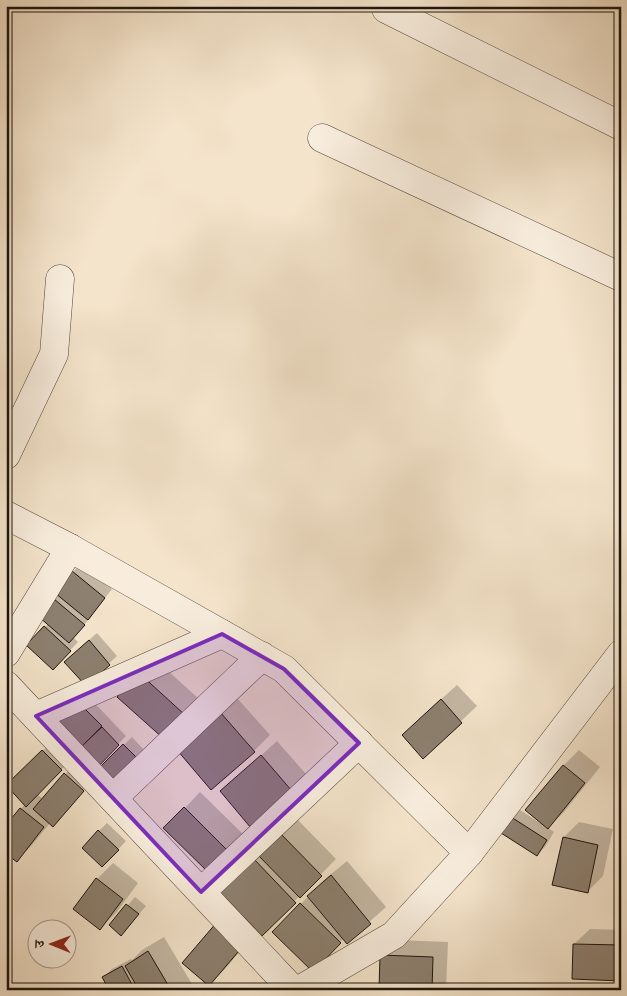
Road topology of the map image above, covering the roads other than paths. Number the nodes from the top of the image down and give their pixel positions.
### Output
1 (386, 9) dead end
2 (621, 126) edge
3 (322, 138) dead end
4 (621, 277) edge
5 (60, 278) dead end
6 (6, 455) edge
7 (6, 515) edge
8 (70, 548) junction
9 (222, 634) junction
10 (6, 653) edge
11 (621, 654) edge
12 (262, 656) junction
13 (6, 685) edge
14 (36, 716) junction
15 (359, 743) junction
16 (113, 798) junction
17 (469, 853) junction
18 (201, 892) junction
19 (293, 990) edge
20 (299, 990) edge

1 - 2 street
3 - 4 street
5 - 6 street
7 - 8 street
8 - 9 street
8 - 10 street
9 - 12 street
9 - 14 street
11 - 17 street
12 - 15 street
12 - 16 street
13 - 14 street
14 - 16 street
15 - 17 street
15 - 18 street
16 - 18 street
17 - 20 street
18 - 19 street

